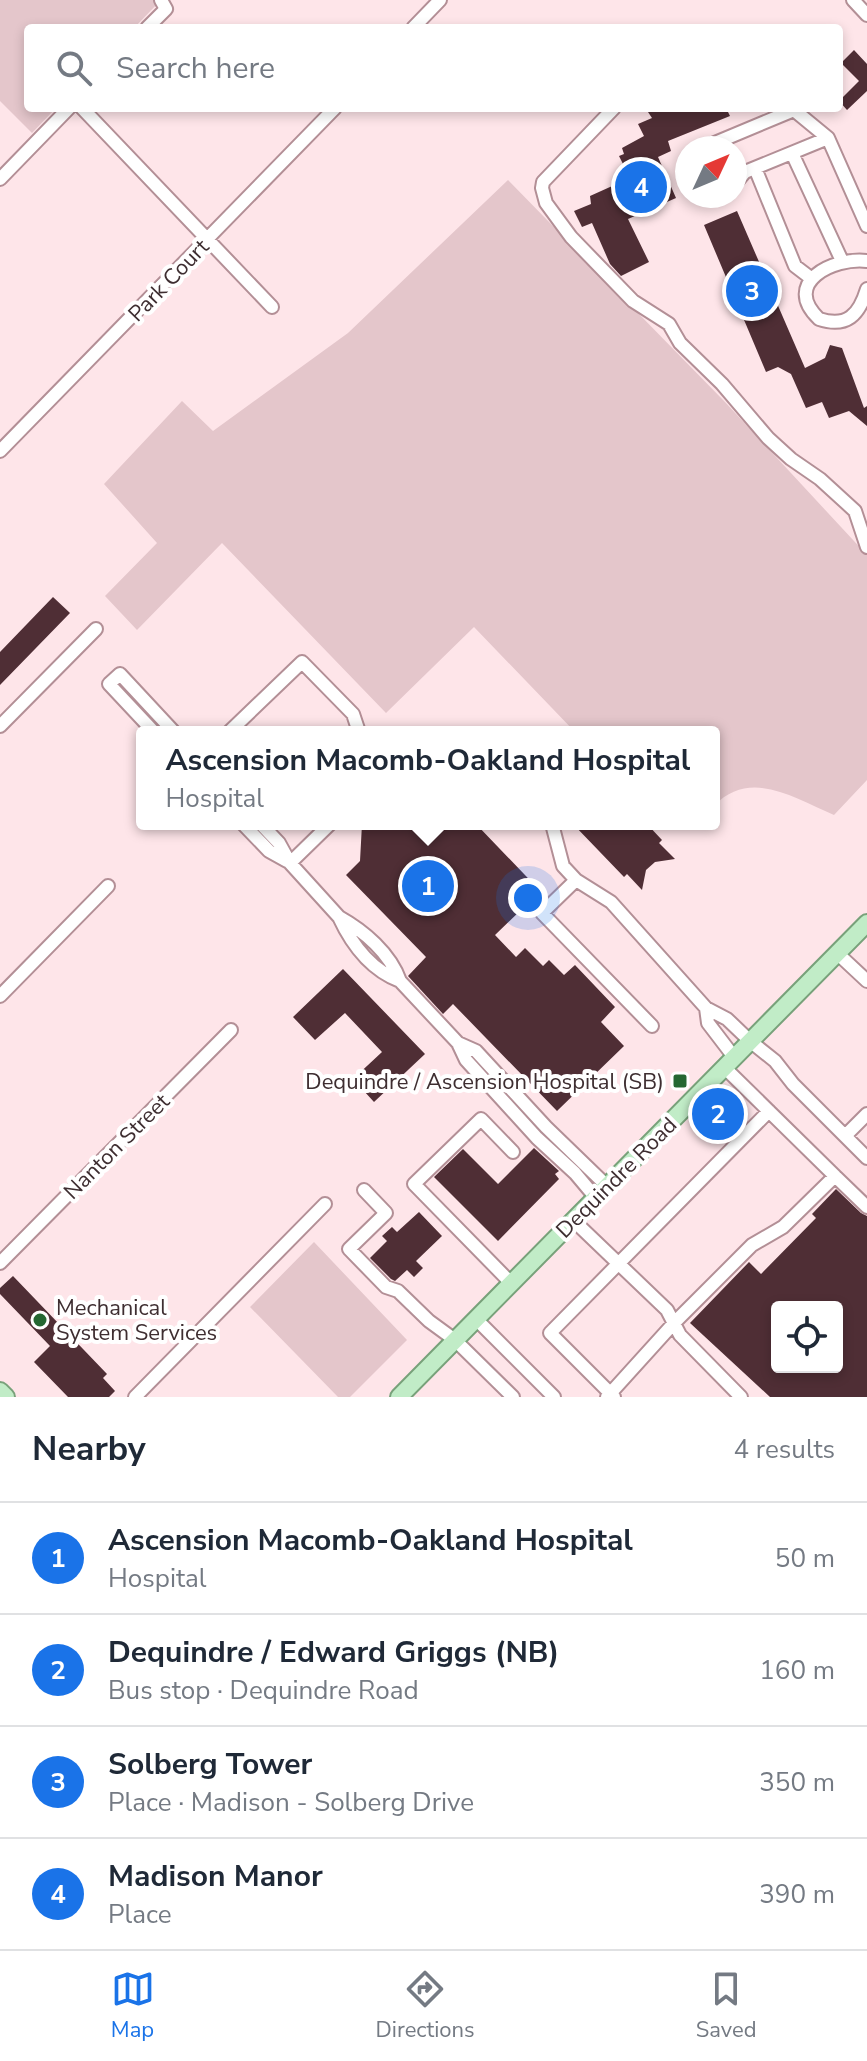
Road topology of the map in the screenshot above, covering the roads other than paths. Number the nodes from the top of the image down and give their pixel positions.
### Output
1 (440, 0) edge
2 (853, 0) edge
3 (164, 4) edge
4 (867, 15) edge
5 (150, 24) edge
6 (417, 24) edge
7 (65, 112) edge
8 (86, 112) edge
9 (331, 112) edge
10 (610, 112) edge
11 (783, 112) edge
12 (794, 112) edge
13 (730, 136) edge
14 (828, 138) junction
15 (792, 153) junction
16 (755, 168) junction
17 (747, 171) edge
18 (0, 179) edge
19 (867, 226) edge
20 (207, 239) junction
21 (842, 261) junction
22 (867, 261) edge
23 (812, 279) junction
24 (867, 289) edge
25 (272, 307) dead end
26 (864, 311) edge
27 (0, 451) edge
28 (867, 547) edge
29 (96, 629) dead end
30 (0, 726) edge
31 (148, 726) edge
32 (168, 726) edge
33 (235, 726) edge
34 (357, 726) edge
35 (249, 830) edge
36 (267, 830) edge
37 (324, 830) edge
38 (554, 830) edge
39 (290, 863) junction
40 (576, 880) junction
41 (108, 886) dead end
42 (867, 923) edge
43 (837, 953) junction
44 (867, 981) edge
45 (0, 996) edge
46 (706, 1008) junction
47 (652, 1026) dead end
48 (231, 1030) dead end
49 (750, 1041) junction
50 (729, 1062) junction
51 (769, 1111) junction
52 (867, 1114) edge
53 (845, 1136) junction
54 (513, 1152) dead end
55 (867, 1158) edge
56 (835, 1176) junction
57 (364, 1190) dead end
58 (601, 1192) junction
59 (325, 1204) dead end
60 (867, 1207) edge
61 (573, 1220) junction
62 (617, 1262) junction
63 (0, 1263) edge
64 (511, 1283) junction
65 (476, 1319) junction
66 (674, 1323) junction
67 (455, 1340) junction
68 (543, 1386) junction
69 (0, 1391) edge
70 (610, 1396) edge
71 (6, 1397) edge
72 (135, 1397) edge
73 (399, 1397) edge
74 (513, 1397) edge
75 (533, 1397) edge
76 (554, 1397) edge
77 (741, 1397) edge

1 - 6 street
2 - 4 street
3 - 5 street
7 - 18 street
8 - 20 street
9 - 20 street, Park Court
10 - 28 street
11 - 13 street
12 - 14 street
14 - 15 street
14 - 19 street
15 - 16 street
15 - 21 street
16 - 17 street
16 - 23 street
20 - 25 street
20 - 27 street, Park Court
21 - 22 street
21 - 23 street
23 - 26 street
24 - 26 street
29 - 30 street
31 - 32 street
33 - 34 street
35 - 39 street
36 - 39 street
37 - 39 street
38 - 40 street
39 - 58 street
40 - 46 street
40 - 47 street
41 - 45 street
42 - 43 main road, Dequindre Road
43 - 44 street
43 - 49 main road, Dequindre Road
46 - 49 street
46 - 50 street
48 - 63 street, Nanton Street
49 - 50 main road, Dequindre Road
49 - 53 street
50 - 51 street
50 - 58 main road, Dequindre Road
51 - 56 street
51 - 62 street
52 - 53 street
53 - 55 street
54 - 64 street
56 - 60 street
56 - 66 street
57 - 67 street
58 - 61 main road, Dequindre Road
59 - 72 street
61 - 62 street
61 - 64 main road, Dequindre Road
62 - 66 street
62 - 70 street
64 - 65 main road, Dequindre Road
65 - 67 main road, Dequindre Road
65 - 68 street
66 - 70 street
66 - 77 street
67 - 73 main road, Dequindre Road
67 - 74 street
68 - 75 street
68 - 76 street
69 - 71 main road

